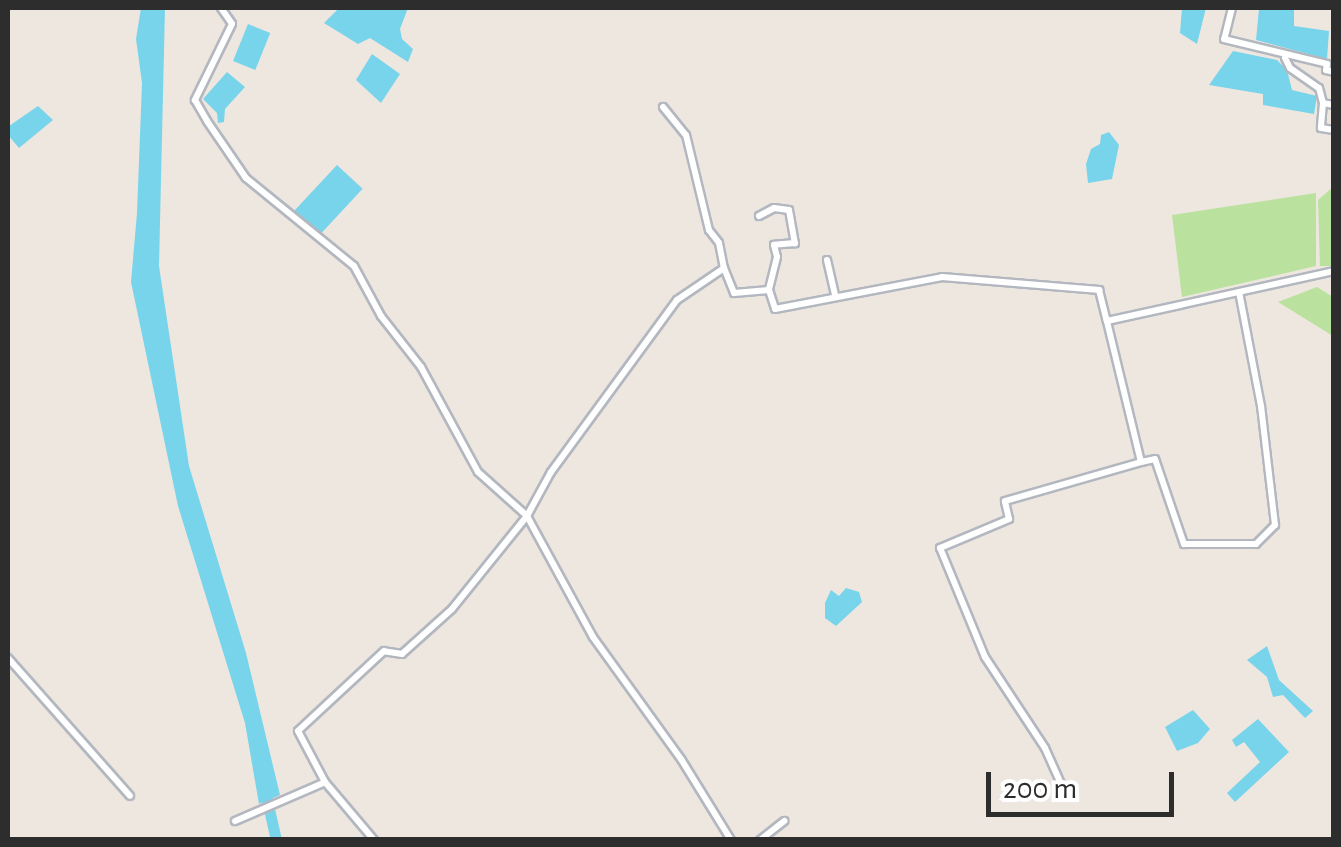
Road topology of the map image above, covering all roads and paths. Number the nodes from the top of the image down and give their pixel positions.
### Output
1 (221, 8) edge
2 (1232, 8) edge
3 (1284, 57) junction
4 (1334, 72) edge
5 (1323, 103) junction
6 (1334, 105) edge
7 (663, 106) dead end
8 (1334, 130) edge
9 (759, 216) dead end
10 (827, 260) dead end
11 (724, 268) junction
12 (1334, 271) edge
13 (769, 290) junction
14 (1239, 292) junction
15 (835, 296) junction
16 (1107, 321) junction
17 (1141, 462) junction
18 (528, 516) junction
19 (8, 658) edge
20 (324, 782) junction
21 (1062, 786) dead end
22 (130, 796) dead end
23 (234, 821) dead end
24 (784, 821) dead end
25 (374, 840) edge
26 (731, 840) edge
27 (760, 840) edge

1 - 18 street
2 - 3 street
3 - 4 street
3 - 5 street
5 - 6 street
5 - 8 street
7 - 11 street
9 - 13 street
10 - 15 street
11 - 13 street
11 - 18 street
12 - 14 street
13 - 15 street
14 - 16 street
14 - 17 street
15 - 16 street
16 - 17 street
17 - 21 street
18 - 20 street
18 - 26 street
19 - 22 street
20 - 23 street
20 - 25 street
24 - 27 street

